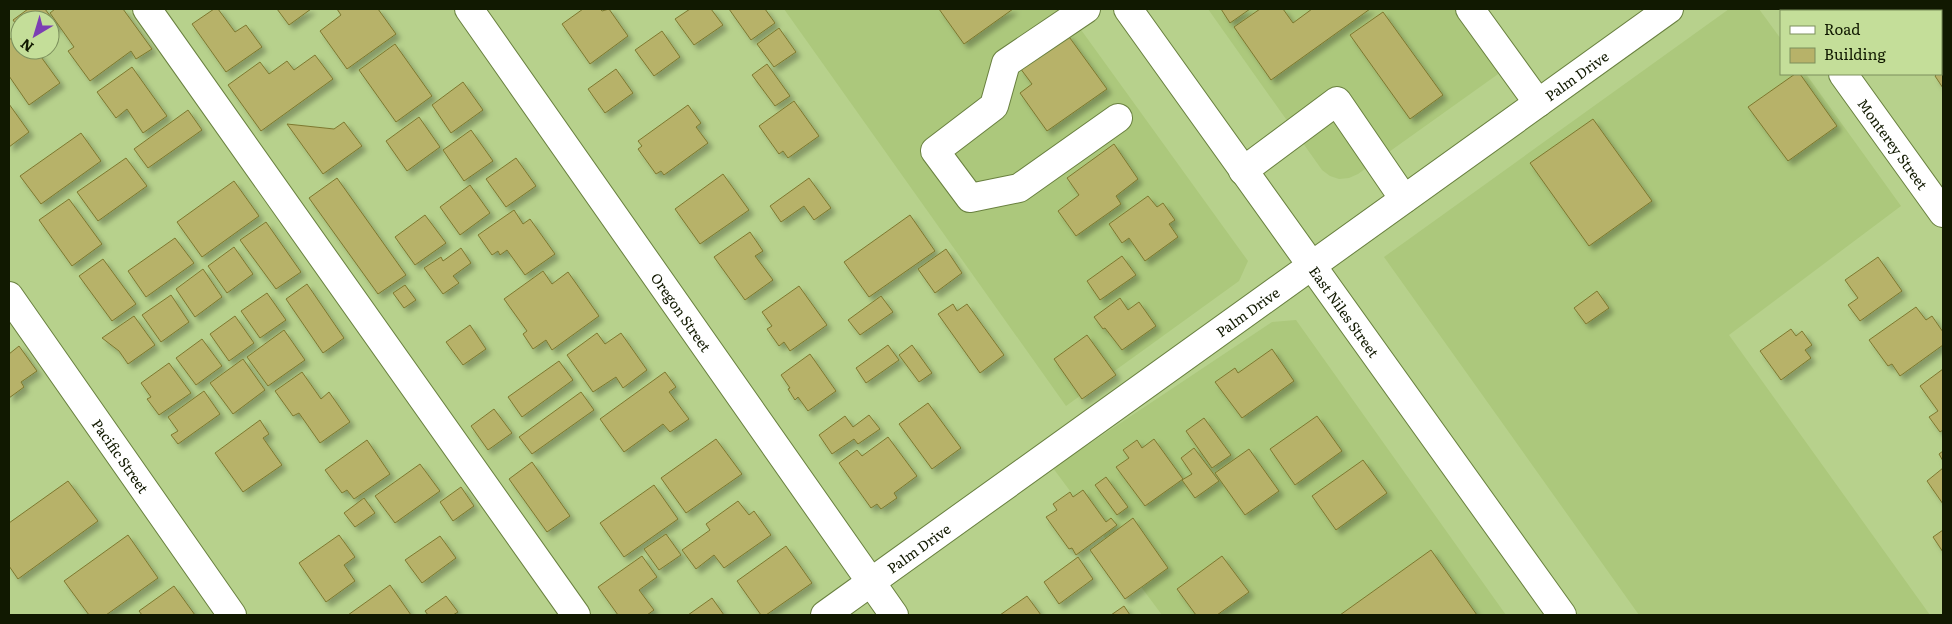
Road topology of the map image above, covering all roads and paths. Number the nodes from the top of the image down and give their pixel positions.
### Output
1 (146, 9) edge
2 (469, 9) edge
3 (1086, 9) edge
4 (1128, 9) edge
5 (1470, 9) edge
6 (1669, 9) edge
7 (1844, 75) edge
8 (1538, 103) junction
9 (1118, 118) dead end
10 (1243, 171) junction
11 (1404, 199) junction
12 (1943, 213) edge
13 (1311, 266) junction
14 (9, 296) edge
15 (870, 583) junction
16 (232, 615) edge
17 (576, 615) edge
18 (825, 615) edge
19 (894, 615) edge
20 (1562, 615) edge

1 - 17 street
2 - 15 street, Oregon Street
3 - 9 street
4 - 10 street, East Niles Street
5 - 8 street
6 - 8 street, Palm Drive
7 - 12 street, Monterey Street
8 - 11 street, Palm Drive
10 - 11 street
10 - 13 street, East Niles Street
11 - 13 street, Palm Drive
13 - 15 street, Palm Drive
13 - 20 street, East Niles Street
14 - 16 street, Pacific Street
15 - 18 street, Palm Drive
15 - 19 street, Oregon Street

